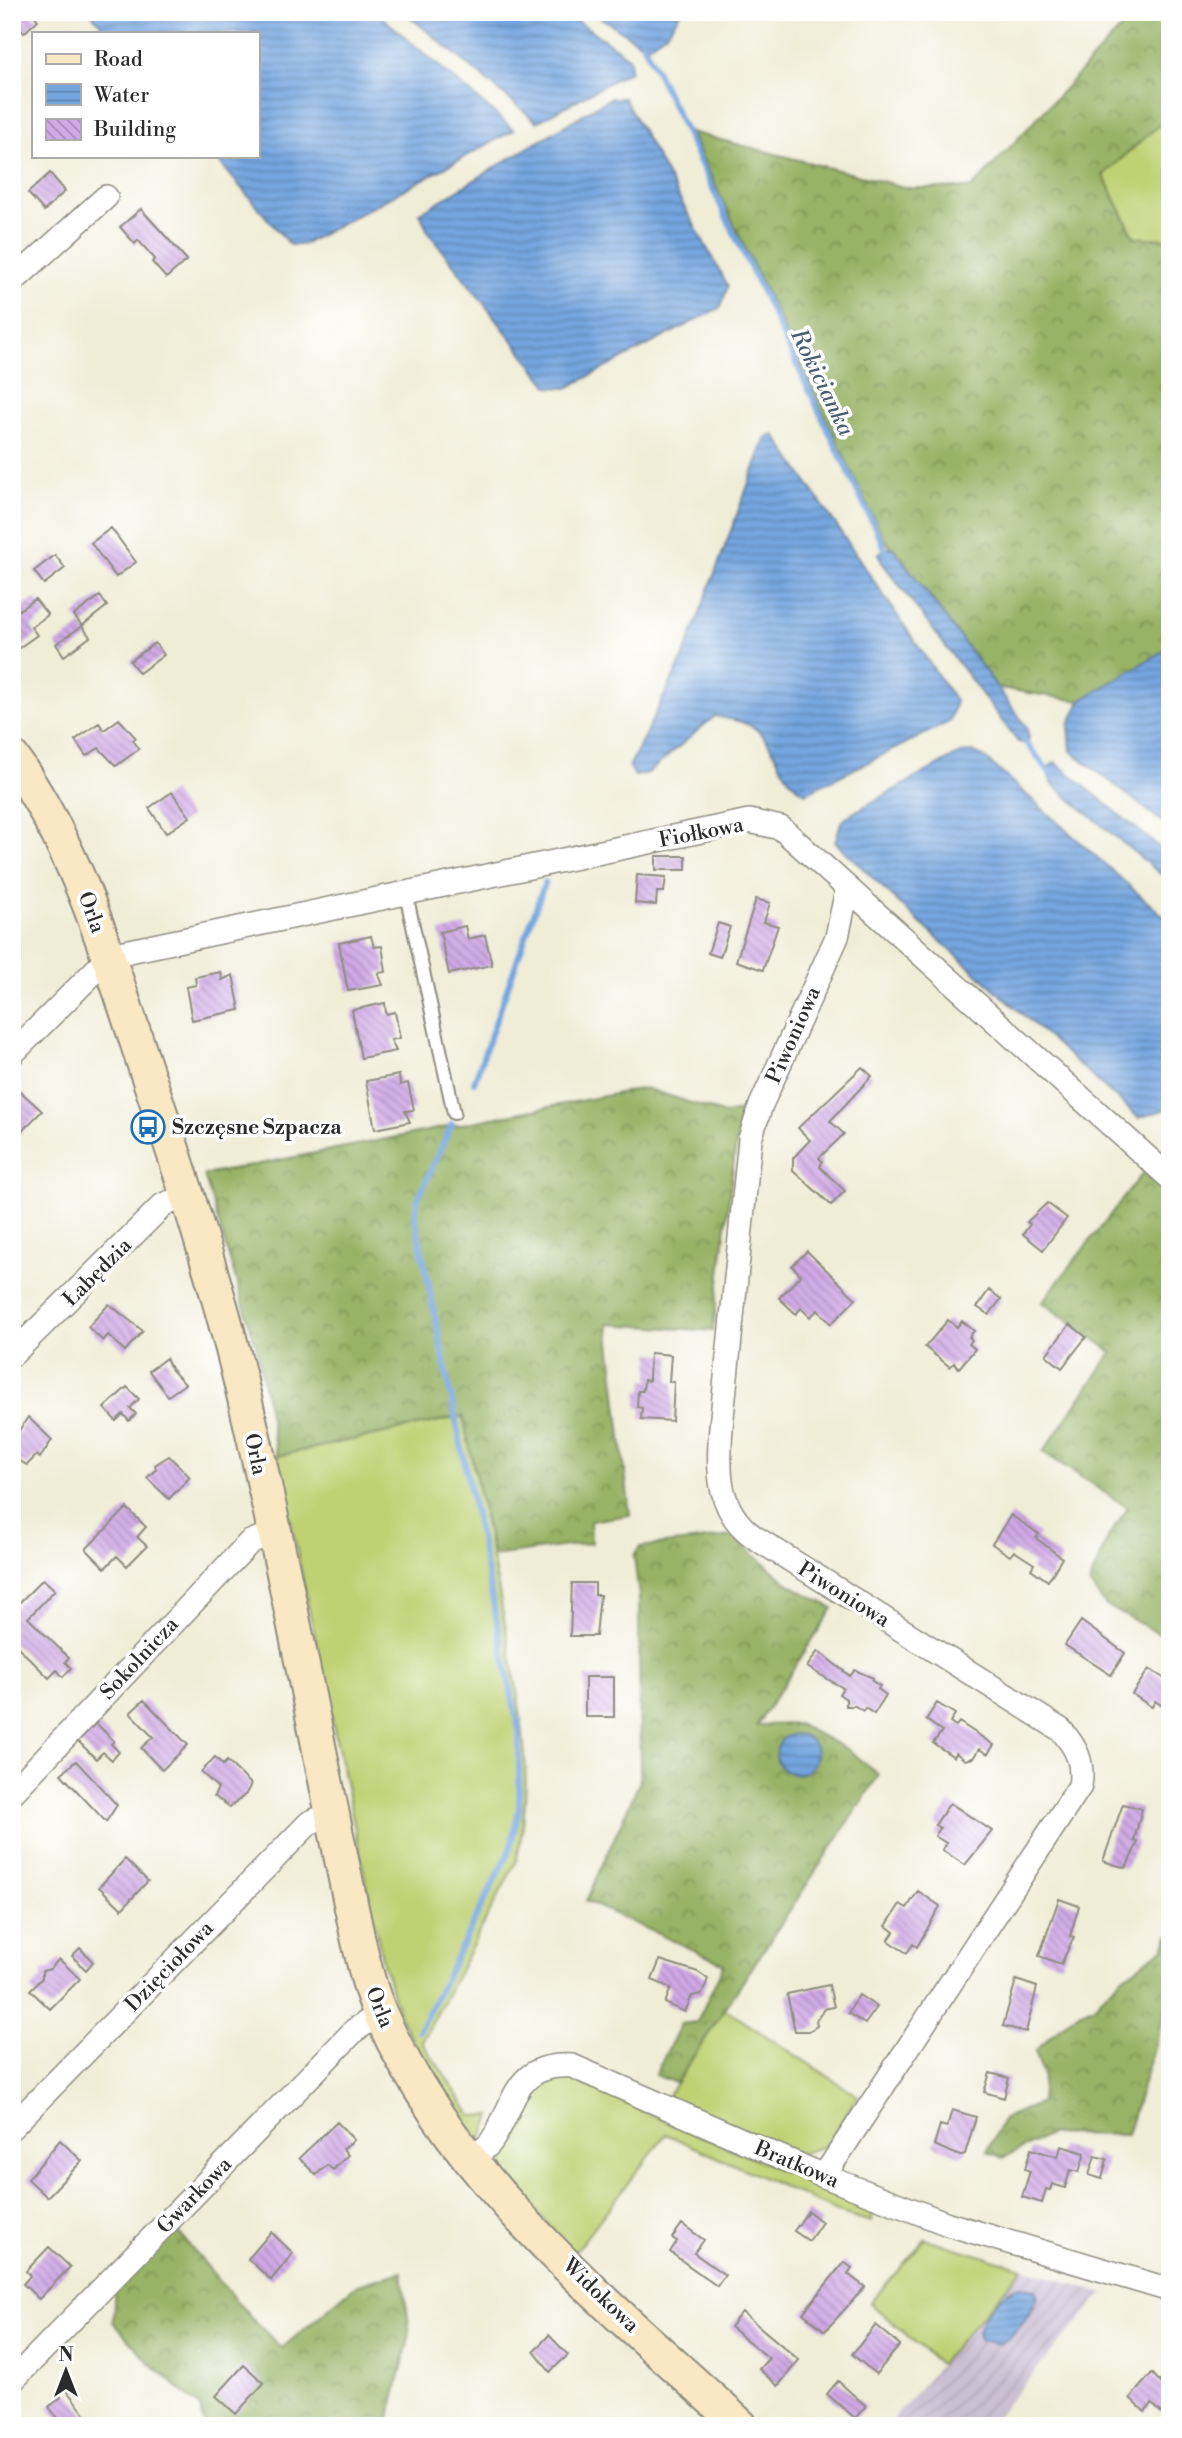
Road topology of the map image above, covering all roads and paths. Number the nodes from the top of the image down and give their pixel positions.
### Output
1 (106, 197) dead end
2 (12, 282) edge
3 (12, 757) edge
4 (847, 890) junction
5 (406, 894) junction
6 (109, 957) junction
7 (12, 1055) edge
8 (454, 1113) dead end
9 (1170, 1178) edge
10 (186, 1196) junction
11 (12, 1355) edge
12 (273, 1533) junction
13 (12, 1793) edge
14 (332, 1813) junction
15 (380, 2014) junction
16 (12, 2127) edge
17 (469, 2159) junction
18 (824, 2176) junction
19 (1170, 2290) edge
20 (12, 2381) edge
21 (741, 2426) edge

1 - 2 street
3 - 6 street, Orla
4 - 5 street, Fiołkowa
4 - 9 street, Fiołkowa
4 - 18 street, Piwoniowa
5 - 6 street, Fiołkowa
5 - 8 lane
6 - 7 street
6 - 10 street, Orla
10 - 11 street, Łabędzia
10 - 12 street, Orla
12 - 13 street, Sokolnicza
12 - 14 street, Orla
14 - 15 street, Orla
14 - 16 street, Dzięciołowa
15 - 17 street, Orla
15 - 20 street, Gwarkowa
17 - 18 street, Bratkowa
17 - 21 street, Widokowa
18 - 19 street, Bratkowa

